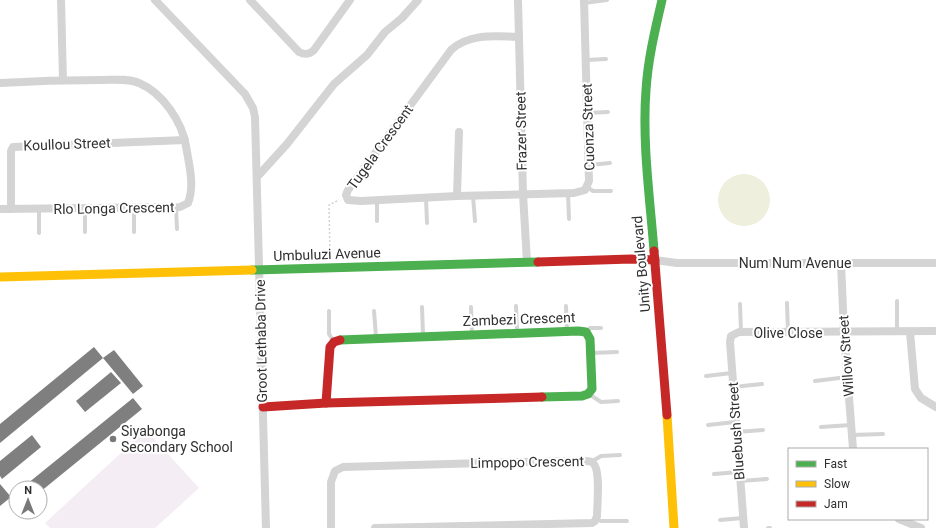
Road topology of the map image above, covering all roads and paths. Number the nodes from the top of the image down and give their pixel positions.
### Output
1 (61, 0) edge
2 (155, 0) edge
3 (250, 0) edge
4 (350, 0) edge
5 (418, 0) edge
6 (518, 0) edge
7 (607, 0) edge
8 (662, 0) edge
9 (584, 1) edge
10 (519, 36) junction
11 (586, 60) junction
12 (606, 60) dead end
13 (63, 80) junction
14 (0, 83) edge
15 (608, 112) dead end
16 (587, 113) junction
17 (459, 132) dead end
18 (185, 140) junction
19 (610, 163) dead end
20 (589, 165) junction
21 (257, 177) junction
22 (587, 187) junction
23 (611, 191) dead end
24 (568, 193) junction
25 (523, 194) junction
26 (457, 196) junction
27 (473, 196) junction
28 (346, 197) junction
29 (426, 198) junction
30 (377, 200) junction
31 (176, 207) junction
32 (85, 208) junction
33 (134, 208) junction
34 (0, 209) edge
35 (11, 209) junction
36 (39, 209) junction
37 (569, 219) dead end
38 (377, 221) dead end
39 (475, 221) dead end
40 (427, 223) dead end
41 (177, 229) dead end
42 (85, 232) dead end
43 (134, 232) dead end
44 (39, 233) dead end
45 (655, 260) junction
46 (527, 262) junction
47 (936, 263) edge
48 (841, 264) junction
49 (330, 268) junction
50 (260, 270) junction
51 (0, 277) edge
52 (897, 301) dead end
53 (788, 303) dead end
54 (740, 304) dead end
55 (516, 306) dead end
56 (566, 306) dead end
57 (422, 307) dead end
58 (471, 307) dead end
59 (329, 311) dead end
60 (374, 311) dead end
61 (601, 328) dead end
62 (936, 331) edge
63 (567, 332) junction
64 (586, 332) junction
65 (741, 332) junction
66 (897, 332) junction
67 (910, 332) junction
68 (517, 333) junction
69 (788, 333) junction
70 (844, 333) junction
71 (472, 334) junction
72 (732, 334) joint
73 (423, 336) junction
74 (376, 338) junction
75 (334, 342) junction
76 (617, 352) dead end
77 (591, 353) junction
78 (732, 373) junction
79 (706, 376) dead end
80 (847, 378) junction
81 (815, 381) dead end
82 (762, 384) dead end
83 (733, 388) junction
84 (588, 394) junction
85 (618, 401) dead end
86 (326, 403) junction
87 (936, 406) edge
88 (263, 407) junction
89 (735, 422) junction
90 (708, 425) dead end
91 (851, 425) junction
92 (821, 427) dead end
93 (763, 430) dead end
94 (736, 432) junction
95 (883, 434) dead end
96 (852, 435) junction
97 (853, 448) edge
98 (620, 455) dead end
99 (591, 462) junction
100 (739, 472) junction
101 (714, 474) dead end
102 (767, 479) dead end
103 (740, 481) junction
104 (743, 518) junction
105 (596, 519) junction
106 (720, 520) dead end
107 (902, 520) edge
108 (627, 521) dead end
109 (266, 528) edge
110 (331, 528) edge
111 (375, 528) edge
112 (674, 528) edge
113 (744, 528) edge
114 (768, 528) edge
115 (770, 528) edge
116 (921, 528) edge

1 - 13 street
2 - 21 street, Groot Lethaba Drive
3 - 4 street
5 - 21 street
6 - 10 street, Frazer Street
7 - 9 lane
8 - 45 street, Unity Boulevard
9 - 11 street, Cuonza Street
10 - 25 street, Frazer Street
10 - 28 street, Tugela Crescent
11 - 12 lane
11 - 16 street, Cuonza Street
13 - 14 street, Rlo Longa Crescent
13 - 18 street, Rlo Longa Crescent
15 - 16 lane
16 - 20 street, Cuonza Street
17 - 26 street
18 - 31 street, Rlo Longa Crescent
18 - 35 street, Koullou Street
19 - 20 lane
20 - 22 street, Cuonza Street
21 - 50 street, Groot Lethaba Drive
22 - 23 lane
22 - 24 street, Cuonza Street
24 - 25 street, Cuonza Street
24 - 37 lane
25 - 27 street, Tugela Crescent
25 - 46 street, Frazer Street
26 - 27 street, Tugela Crescent
26 - 29 street, Tugela Crescent
27 - 39 lane
28 - 30 street, Tugela Crescent
28 - 49 path
29 - 30 street, Tugela Crescent
29 - 40 lane
30 - 38 lane
31 - 33 street, Rlo Longa Crescent
31 - 41 lane
32 - 33 street, Rlo Longa Crescent
32 - 36 street, Rlo Longa Crescent
32 - 42 lane
33 - 43 lane
34 - 35 street, Rlo Longa Crescent
35 - 36 street, Rlo Longa Crescent
36 - 44 lane
45 - 46 street, Umbuluzi Avenue
45 - 48 street, Num Num Avenue
45 - 112 street, Unity Boulevard
46 - 49 street, Umbuluzi Avenue
47 - 48 street, Num Num Avenue
48 - 70 street, Willow Street
49 - 50 street, Umbuluzi Avenue
50 - 51 street, Umbuluzi Avenue
50 - 88 street, Groot Lethaba Drive
52 - 66 lane
53 - 69 lane
54 - 65 lane
55 - 68 lane
56 - 63 lane
57 - 73 lane
58 - 71 lane
59 - 75 lane
60 - 74 lane
61 - 64 lane
62 - 67 street, Olive Close
63 - 64 street, Zambezi Crescent
63 - 68 street, Zambezi Crescent
64 - 77 street, Zambezi Crescent
65 - 69 street, Olive Close
65 - 72 street, Olive Close
66 - 67 street, Olive Close
66 - 70 street, Olive Close
67 - 87 street
68 - 71 street, Zambezi Crescent
69 - 70 street, Olive Close
70 - 80 street, Willow Street
71 - 73 street, Zambezi Crescent
72 - 78 street, Bluebush Street
73 - 74 street, Zambezi Crescent
74 - 75 street, Zambezi Crescent
75 - 86 street
76 - 77 lane
77 - 84 street, Zambezi Crescent
78 - 79 lane
78 - 83 street, Bluebush Street
80 - 81 lane
80 - 91 street, Willow Street
82 - 83 lane
83 - 89 street, Bluebush Street
84 - 85 lane
84 - 86 street
86 - 88 street
88 - 109 street, Groot Lethaba Drive
89 - 90 lane
89 - 94 street, Bluebush Street
91 - 92 lane
91 - 96 street, Willow Street
93 - 94 lane
94 - 100 street, Bluebush Street
95 - 96 lane
96 - 97 street, Willow Street
98 - 99 lane
99 - 105 street, Limpopo Crescent
99 - 110 street, Limpopo Crescent
100 - 101 lane
100 - 103 street, Bluebush Street
102 - 103 lane
103 - 104 street, Bluebush Street
104 - 106 lane
104 - 113 street, Bluebush Street
105 - 108 lane
105 - 111 street
107 - 116 street
114 - 115 lane

